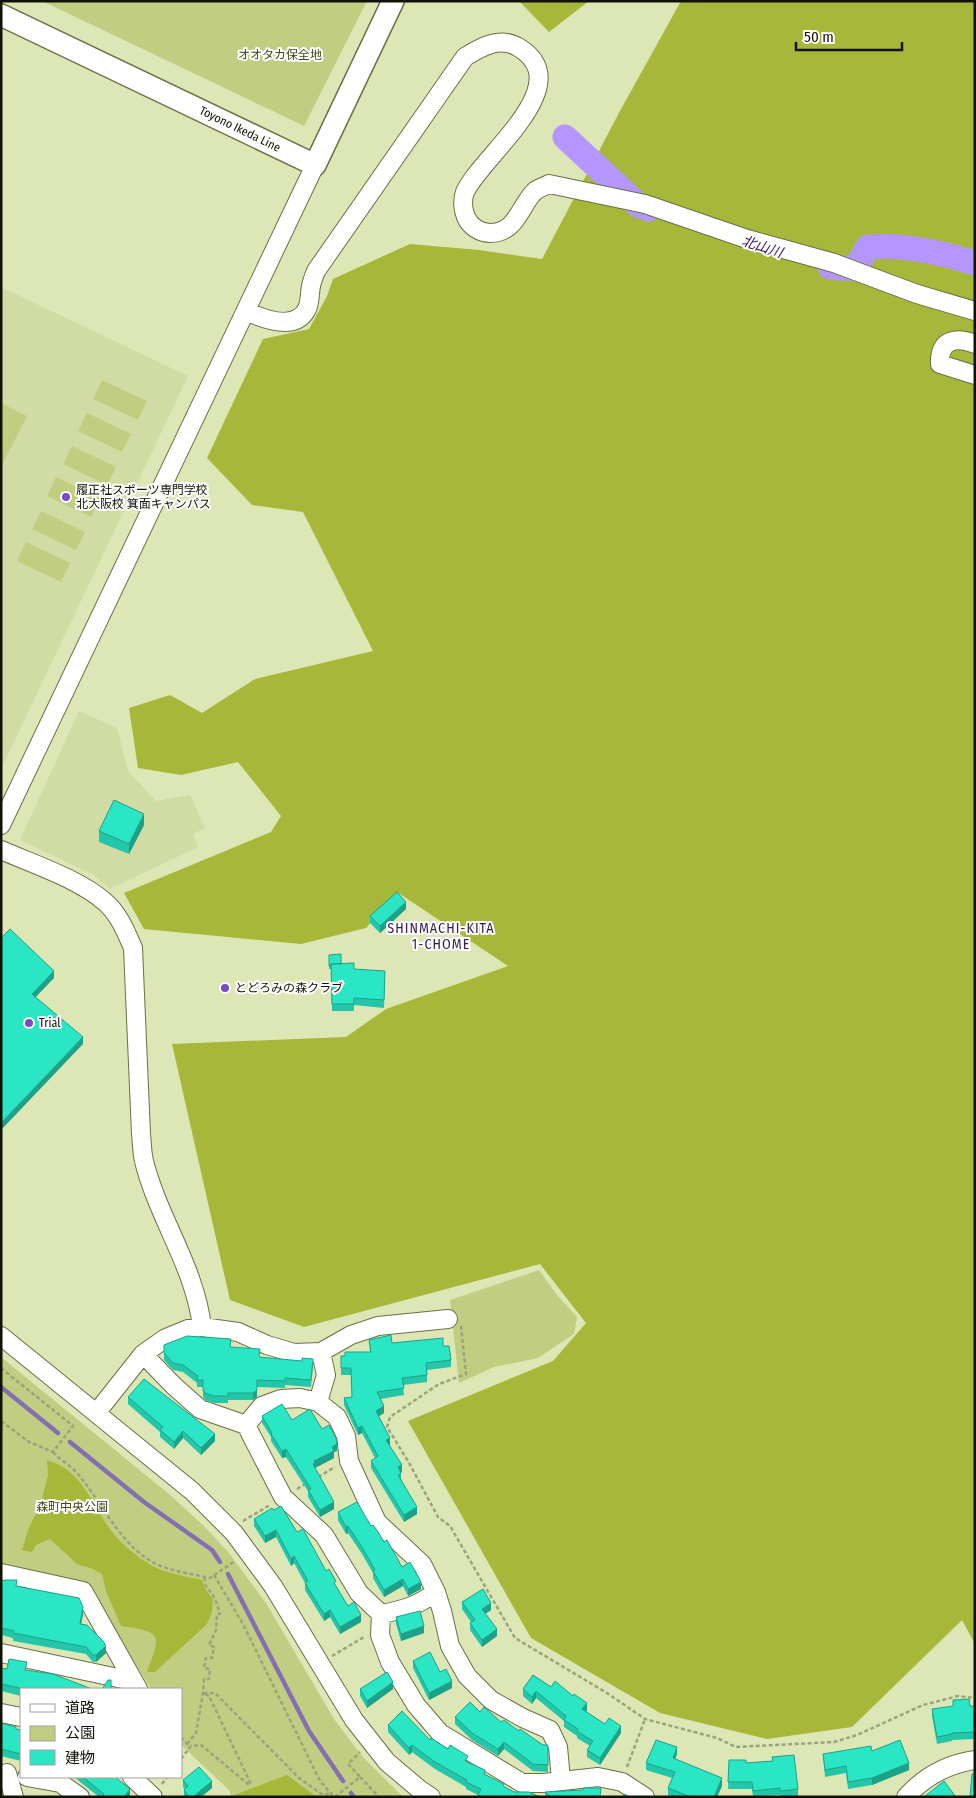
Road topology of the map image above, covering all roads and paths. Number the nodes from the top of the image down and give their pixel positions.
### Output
1 (393, 1) edge
2 (1, 15) edge
3 (316, 165) junction
4 (246, 311) junction
5 (975, 311) edge
6 (975, 344) edge
7 (975, 375) edge
8 (1, 825) edge
9 (1, 850) edge
10 (448, 1319) joint
11 (202, 1326) junction
12 (1, 1336) edge
13 (321, 1352) junction
14 (143, 1354) junction
15 (1, 1368) edge
16 (318, 1402) junction
17 (97, 1412) junction
18 (78, 1420) dead end
19 (1, 1421) edge
20 (246, 1425) junction
21 (73, 1426) junction
22 (52, 1452) junction
23 (235, 1561) dead end
24 (1, 1573) edge
25 (214, 1575) junction
26 (204, 1576) junction
27 (436, 1592) junction
28 (381, 1621) junction
29 (1, 1653) edge
30 (329, 1658) dead end
31 (135, 1685) edge
32 (203, 1693) junction
33 (975, 1698) edge
34 (1, 1712) edge
35 (20, 1717) edge
36 (645, 1719) junction
37 (182, 1738) edge
38 (187, 1744) junction
39 (190, 1747) junction
40 (360, 1752) dead end
41 (182, 1758) edge
42 (975, 1760) edge
43 (10, 1773) edge
44 (360, 1776) junction
45 (32, 1778) edge
46 (133, 1778) edge
47 (560, 1780) junction
48 (621, 1782) junction
49 (334, 1796) edge
50 (14, 1797) edge
51 (80, 1797) edge
52 (153, 1797) edge
53 (379, 1797) edge
54 (431, 1797) edge
55 (644, 1797) edge
56 (906, 1797) edge

1 - 3 main road
2 - 3 main road, Toyono Ikeda Line
3 - 4 street
4 - 5 street
4 - 8 street
6 - 7 street
9 - 11 street
10 - 13 street
10 - 36 path
11 - 13 street
11 - 14 street
12 - 17 street
13 - 16 street
14 - 17 street
14 - 20 street
15 - 21 path
16 - 20 street
16 - 27 street
17 - 54 street
18 - 21 path
19 - 22 path
20 - 28 street
21 - 22 path
22 - 26 path
23 - 25 path
24 - 31 street
25 - 26 path
25 - 49 path
26 - 32 path
27 - 28 street
27 - 47 street
28 - 30 path
28 - 47 street
29 - 31 street
32 - 38 path
32 - 39 path
32 - 49 path
33 - 36 path
34 - 35 street
36 - 48 path
37 - 38 path
38 - 39 path
39 - 41 path
40 - 44 path
42 - 56 street
43 - 50 street
44 - 49 path
44 - 53 path
45 - 51 street
46 - 52 street
47 - 48 street
48 - 55 street

